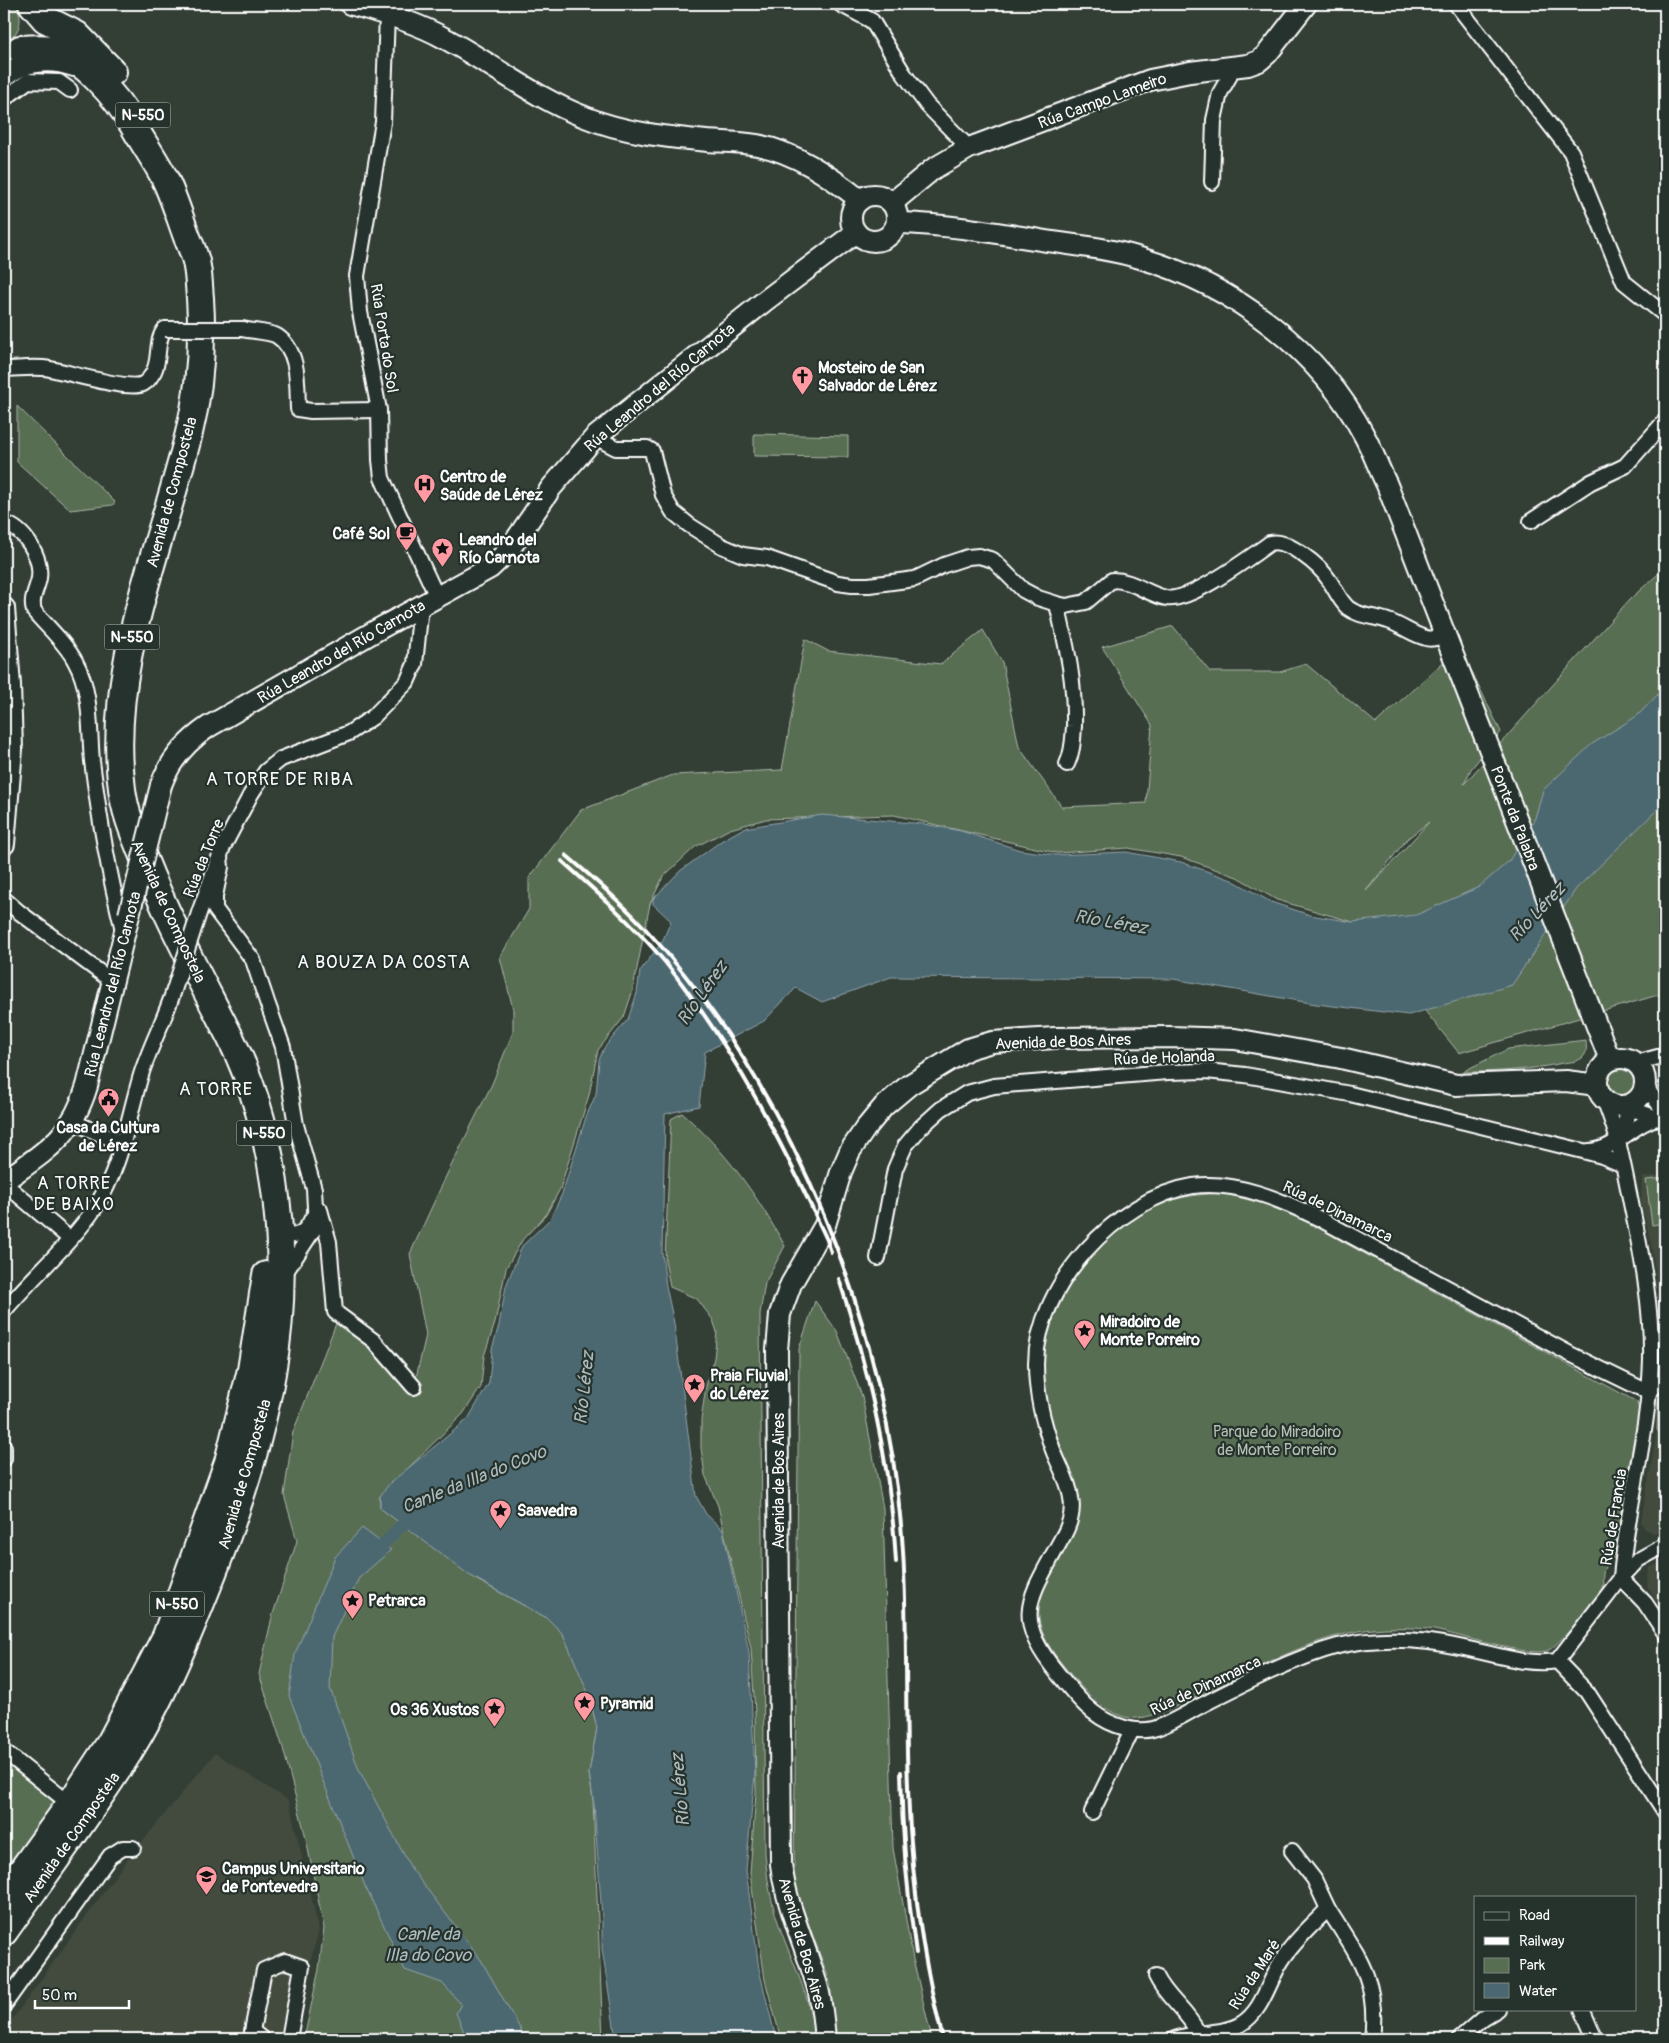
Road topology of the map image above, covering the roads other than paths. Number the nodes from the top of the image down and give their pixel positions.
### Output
1 (31, 4) edge
2 (350, 4) edge
3 (840, 4) edge
4 (1306, 4) edge
5 (1456, 4) edge
6 (387, 9) edge
7 (12, 53) edge
8 (1231, 68) junction
9 (90, 72) junction
10 (4, 77) edge
11 (70, 90) dead end
12 (4, 99) edge
13 (970, 148) junction
14 (1212, 182) dead end
15 (860, 200) junction
16 (892, 203) junction
17 (897, 223) junction
18 (855, 232) junction
19 (197, 265) junction
20 (1665, 315) edge
21 (4, 368) edge
22 (378, 410) junction
23 (1665, 421) edge
24 (595, 437) junction
25 (1531, 521) dead end
26 (4, 523) edge
27 (429, 601) junction
28 (1056, 604) junction
29 (4, 608) edge
30 (1444, 635) junction
31 (1066, 764) dead end
32 (4, 844) edge
33 (220, 857) junction
34 (4, 899) edge
35 (126, 924) junction
36 (113, 982) junction
37 (210, 999) junction
38 (1665, 1055) edge
39 (1607, 1063) junction
40 (1636, 1063) junction
41 (1646, 1082) junction
42 (1502, 1084) junction
43 (1601, 1092) junction
44 (1628, 1105) junction
45 (1663, 1117) edge
46 (73, 1122) junction
47 (1612, 1124) junction
48 (1618, 1141) junction
49 (124, 1144) junction
50 (1583, 1151) junction
51 (1623, 1165) junction
52 (4, 1182) edge
53 (315, 1207) junction
54 (280, 1232) junction
55 (70, 1239) junction
56 (878, 1258) dead end
57 (282, 1277) junction
58 (4, 1311) edge
59 (1665, 1381) edge
60 (414, 1387) dead end
61 (1648, 1392) junction
62 (4, 1447) edge
63 (4, 1459) edge
64 (1665, 1545) edge
65 (1621, 1578) junction
66 (1665, 1633) edge
67 (1557, 1661) junction
68 (1132, 1730) junction
69 (4, 1751) edge
70 (70, 1804) junction
71 (1092, 1812) dead end
72 (1665, 1812) edge
73 (133, 1848) dead end
74 (1292, 1851) dead end
75 (4, 1894) edge
76 (1328, 1909) junction
77 (4, 1932) edge
78 (1156, 1976) dead end
79 (4, 2005) edge
80 (1496, 2010) edge
81 (1582, 2010) edge
82 (1198, 2032) junction
83 (262, 2039) edge
84 (288, 2039) edge
85 (825, 2039) edge
86 (1175, 2039) edge
87 (1372, 2039) edge
88 (1459, 2039) edge
89 (1595, 2039) edge

1 - 7 highway, N-550
1 - 19 highway, N-550
2 - 6 street
3 - 13 street
4 - 8 street, Rúa Campo Lameiro
5 - 20 street
6 - 15 street
6 - 22 street, Rúa Porta do Sol
7 - 9 highway, Avenida de Compostela / N-550
8 - 13 street, Rúa Campo Lameiro
8 - 14 street
9 - 10 street
9 - 19 highway, Avenida de Compostela / N-550
11 - 12 street
13 - 16 street, Rúa Campo Lameiro
15 - 16 street
15 - 18 street
16 - 17 street
17 - 18 street
17 - 30 street, Ponte da Palabra
18 - 24 street, Rúa Leandro del Río Carnota
19 - 37 highway, Avenida de Compostela / N-550
21 - 22 street, bridge
22 - 27 street, Rúa Porta do Sol
23 - 25 street
24 - 27 street, Rúa Leandro del Río Carnota
24 - 28 street
26 - 35 street
27 - 33 street, Rúa da Torre
27 - 35 street, Rúa Leandro del Río Carnota, bridge
28 - 30 street
28 - 31 street
29 - 32 street
30 - 39 street, Ponte da Palabra
33 - 49 street, Rúa da Torre, bridge
33 - 53 street
34 - 36 street
35 - 36 street, Rúa Leandro del Río Carnota
36 - 46 street, Rúa Leandro del Río Carnota
37 - 54 highway, Avenida de Compostela / N-550
37 - 70 highway, Avenida de Compostela / N-550
38 - 40 street
39 - 40 street
39 - 42 street, Avenida de Bos Aires
39 - 43 street
40 - 41 street
41 - 44 street
41 - 45 street
42 - 43 street, Avenida de Bos Aires
42 - 85 street, Avenida de Bos Aires
43 - 44 street
43 - 47 street
44 - 45 street
44 - 48 street
45 - 48 street, Rúa de Holanda
46 - 49 street
46 - 52 street, Rúa Leandro del Río Carnota
47 - 48 street
47 - 50 street
48 - 50 street, Rúa de Holanda
48 - 51 street
49 - 55 street, Rúa da Torre
50 - 51 street, Rúa de Holanda
50 - 56 street, Rúa de Holanda
51 - 61 street
52 - 55 street
53 - 54 street
53 - 57 street
53 - 60 street
54 - 57 highway, Avenida de Compostela / N-550
55 - 58 street, Rúa da Torre
57 - 77 highway, Avenida de Compostela / N-550
59 - 61 street
61 - 65 street, Rúa de Francia
61 - 68 street, Rúa de Dinamarca
62 - 63 street
64 - 65 street
65 - 66 street, Rúa de Francia
65 - 67 street
67 - 68 street, Rúa de Dinamarca
67 - 72 street
68 - 71 street
69 - 70 street
70 - 75 highway, Avenida de Compostela / N-550
73 - 79 street
74 - 76 street
76 - 82 street, Rúa da Maré
76 - 87 street
78 - 82 street
80 - 88 street
81 - 89 street
82 - 86 street, Rúa da Maré
83 - 84 street

